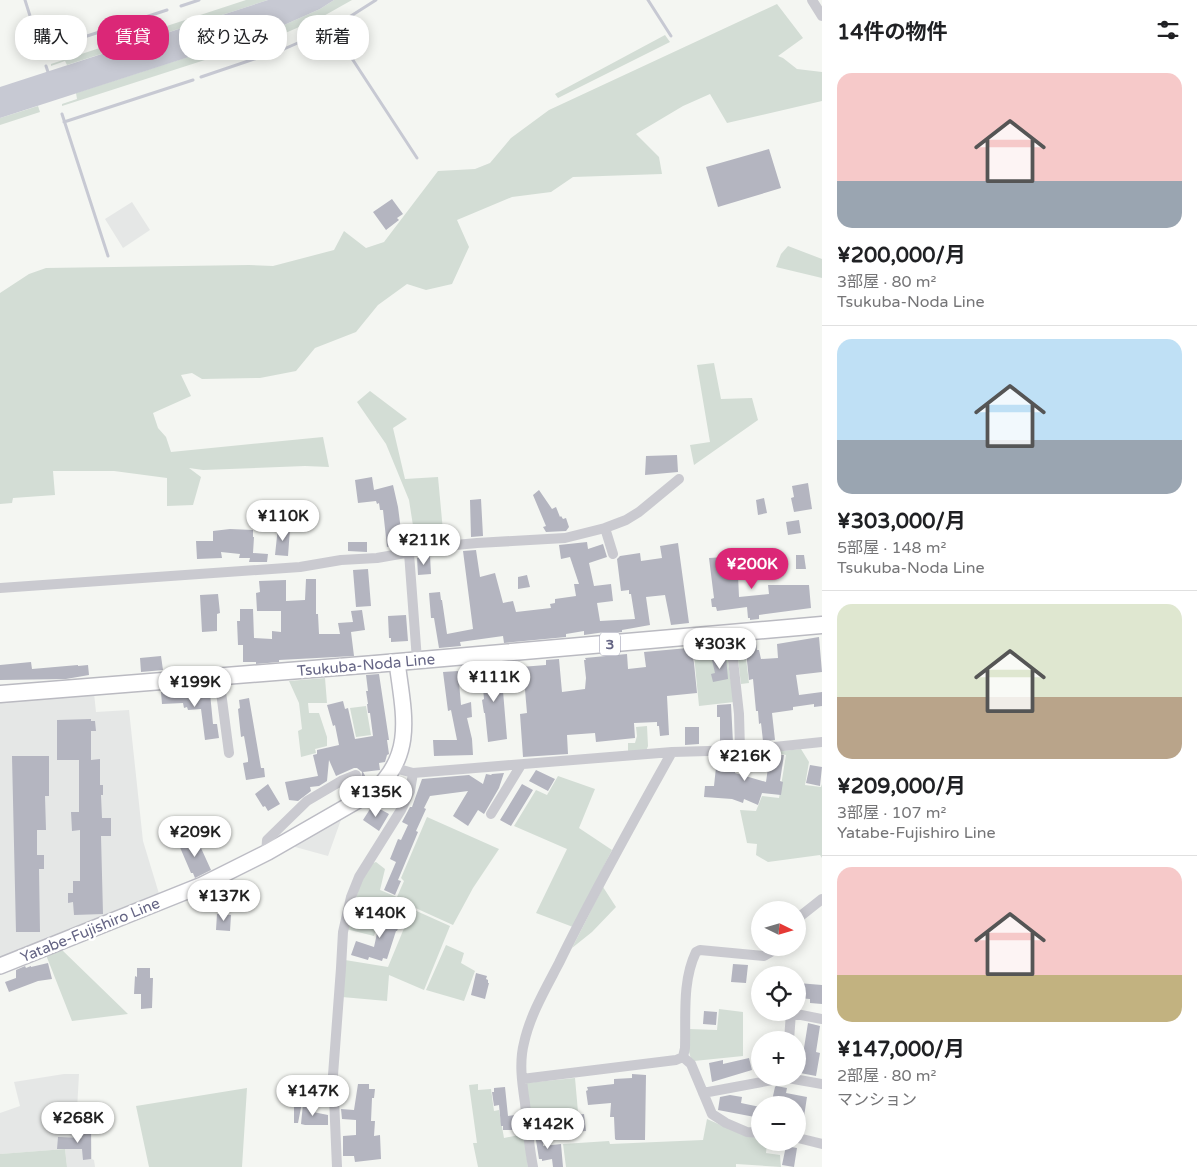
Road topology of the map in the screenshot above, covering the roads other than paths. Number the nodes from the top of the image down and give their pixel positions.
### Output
1 (812, 0) edge
2 (822, 16) edge
3 (679, 479) dead end
4 (606, 528) junction
5 (409, 553) junction
6 (613, 554) dead end
7 (0, 588) edge
8 (822, 625) edge
9 (730, 633) junction
10 (417, 660) junction
11 (397, 662) junction
12 (219, 677) junction
13 (0, 694) edge
14 (822, 742) edge
15 (740, 750) junction
16 (672, 752) junction
17 (229, 753) dead end
18 (521, 766) junction
19 (395, 768) junction
20 (412, 773) junction
21 (356, 775) dead end
22 (491, 814) dead end
23 (266, 854) junction
24 (822, 899) edge
25 (806, 912) edge
26 (751, 955) edge
27 (0, 966) edge
28 (822, 1019) edge
29 (790, 1031) edge
30 (683, 1057) junction
31 (522, 1078) junction
32 (806, 1081) edge
33 (751, 1084) edge
34 (822, 1084) edge
35 (703, 1093) junction
36 (751, 1132) edge
37 (806, 1140) edge
38 (822, 1144) edge
39 (337, 1167) edge
40 (533, 1167) edge

1 - 2 street
3 - 4 street
4 - 5 street
4 - 6 street
5 - 7 street
5 - 10 street
8 - 9 main road, Tsukuba-Noda Line / 3
9 - 10 main road, Tsukuba-Noda Line / 3
9 - 15 street
10 - 11 main road, Tsukuba-Noda Line / 3
11 - 12 main road, Tsukuba-Noda Line / 3
11 - 19 main road, Yatabe-Fujishiro Line
12 - 13 main road, Tsukuba-Noda Line / 3
12 - 17 street
14 - 15 street
15 - 16 street
16 - 18 street
16 - 31 street
18 - 20 street
18 - 22 street
19 - 20 street
19 - 23 main road, Yatabe-Fujishiro Line
20 - 39 street
21 - 23 street
23 - 27 main road, Yatabe-Fujishiro Line
24 - 25 street
26 - 30 street
28 - 29 street
30 - 31 street
30 - 35 street
31 - 40 street
32 - 34 street
33 - 35 street
35 - 36 street
37 - 38 street

